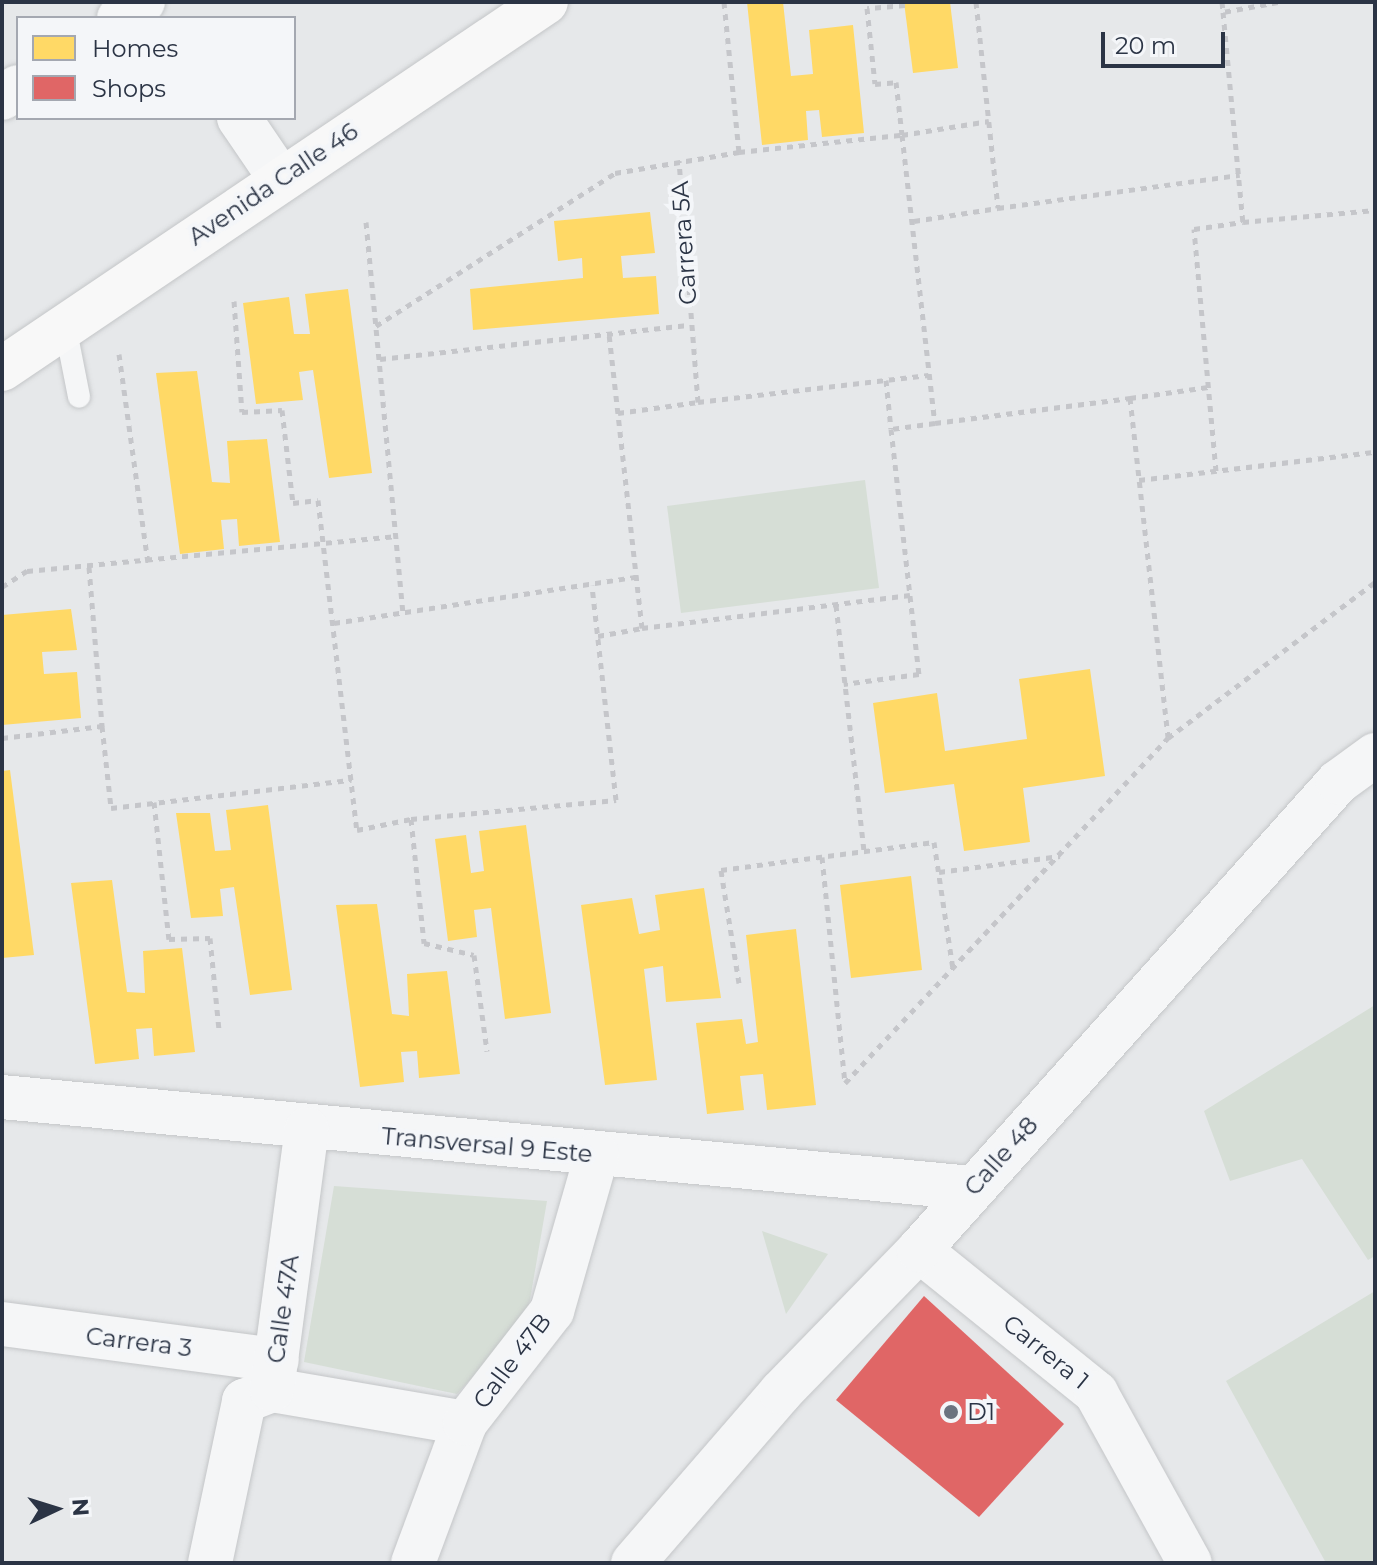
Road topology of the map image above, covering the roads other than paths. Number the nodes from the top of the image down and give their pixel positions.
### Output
1 (143, 2) edge
2 (546, 2) edge
3 (122, 16) edge
4 (240, 120) edge
5 (280, 178) junction
6 (65, 326) junction
7 (2, 369) edge
8 (79, 397) dead end
9 (1375, 755) edge
10 (2, 1097) edge
11 (307, 1129) junction
12 (597, 1154) junction
13 (972, 1188) junction
14 (919, 1250) junction
15 (2, 1324) edge
16 (274, 1375) junction
17 (465, 1423) junction
18 (210, 1563) edge
19 (413, 1563) edge
20 (633, 1563) edge
21 (1190, 1563) edge

1 - 3 street
2 - 5 main road, Avenida Calle 46
4 - 5 street
5 - 6 main road, Avenida Calle 46
6 - 7 main road, Avenida Calle 46
6 - 8 lane
9 - 13 street, Calle 48
10 - 11 street, Transversal 9 Este
11 - 12 street, Transversal 9 Este
11 - 16 street, Calle 47A
12 - 13 street, Transversal 9 Este
12 - 17 street, Calle 47B
13 - 14 street, Calle 48
14 - 20 street, Calle 48
14 - 21 street, Carrera 1
15 - 16 street, Carrera 3
16 - 17 street, Carrera 3
16 - 18 street, Calle 47A
17 - 19 street, Calle 47B

